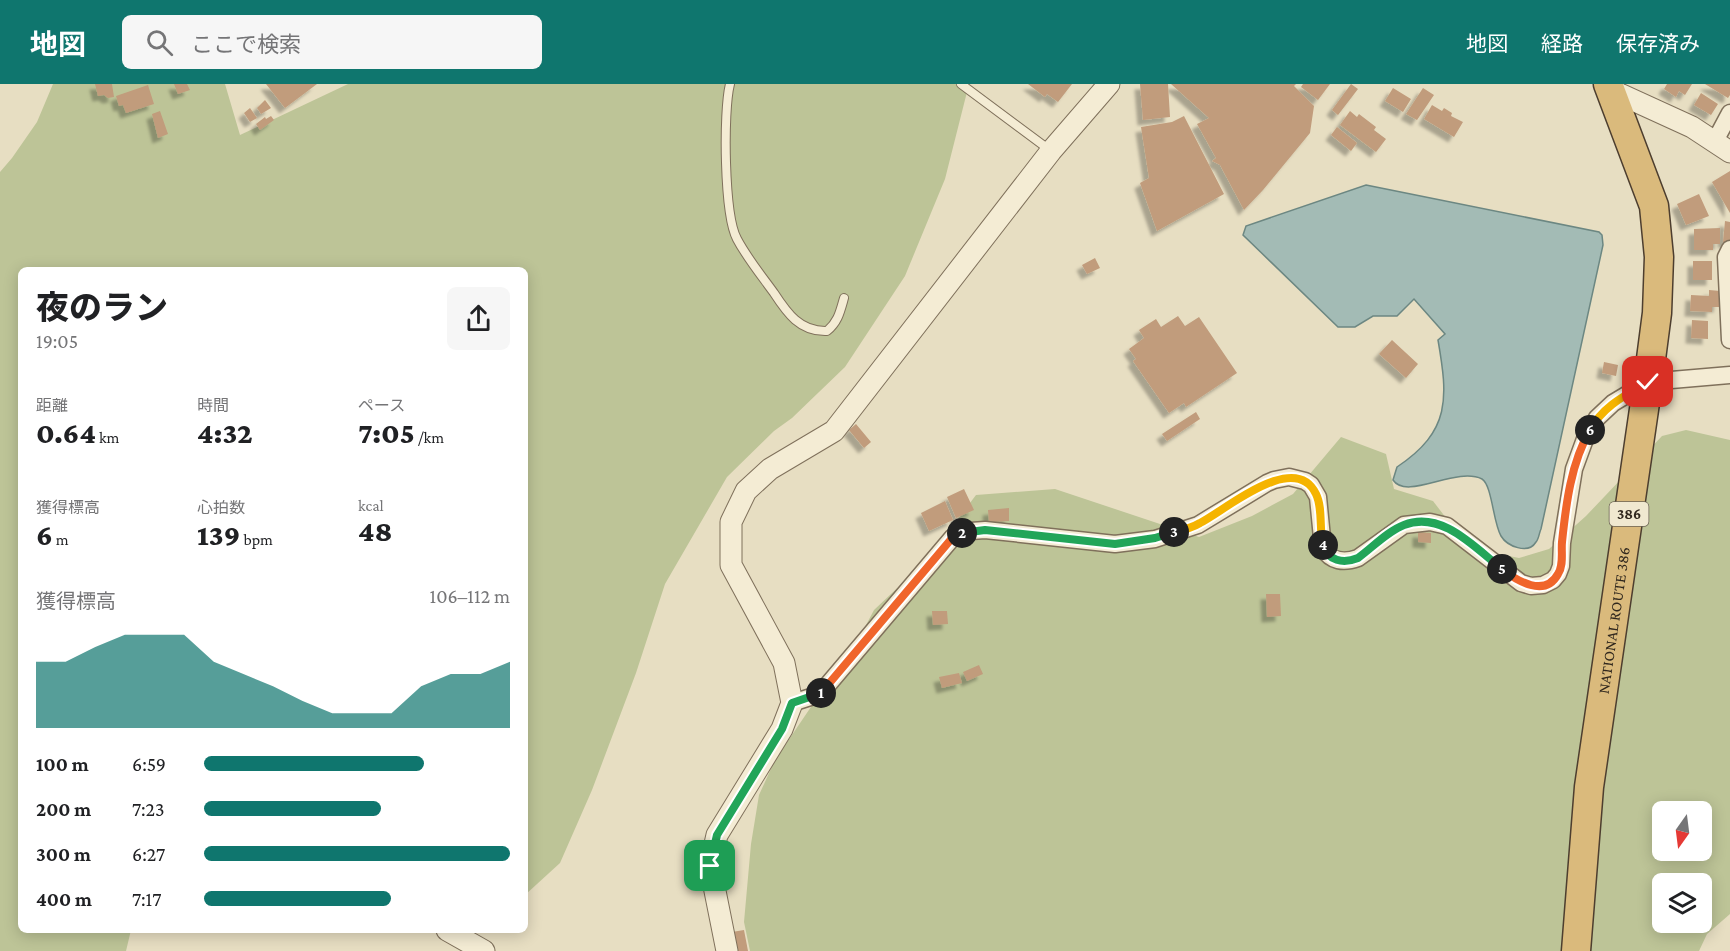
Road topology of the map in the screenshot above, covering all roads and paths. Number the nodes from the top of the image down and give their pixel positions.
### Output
1 (730, 84) edge
2 (961, 84) edge
3 (1109, 84) edge
4 (1610, 87) edge
5 (1730, 113) edge
6 (1722, 148) edge
7 (1051, 151) junction
8 (1730, 249) edge
9 (844, 298) dead end
10 (1730, 340) edge
11 (1730, 375) edge
12 (1648, 382) junction
13 (792, 703) junction
14 (452, 933) edge
15 (484, 951) edge
16 (727, 951) edge
17 (1576, 951) edge

1 - 9 lane
2 - 7 lane
3 - 7 street
4 - 6 street
4 - 12 highway, NATIONAL ROUTE 386 / 386
5 - 6 street
7 - 13 street
8 - 10 street
11 - 12 street
12 - 13 street
12 - 17 highway, NATIONAL ROUTE 386 / 386
13 - 16 street
14 - 15 street

